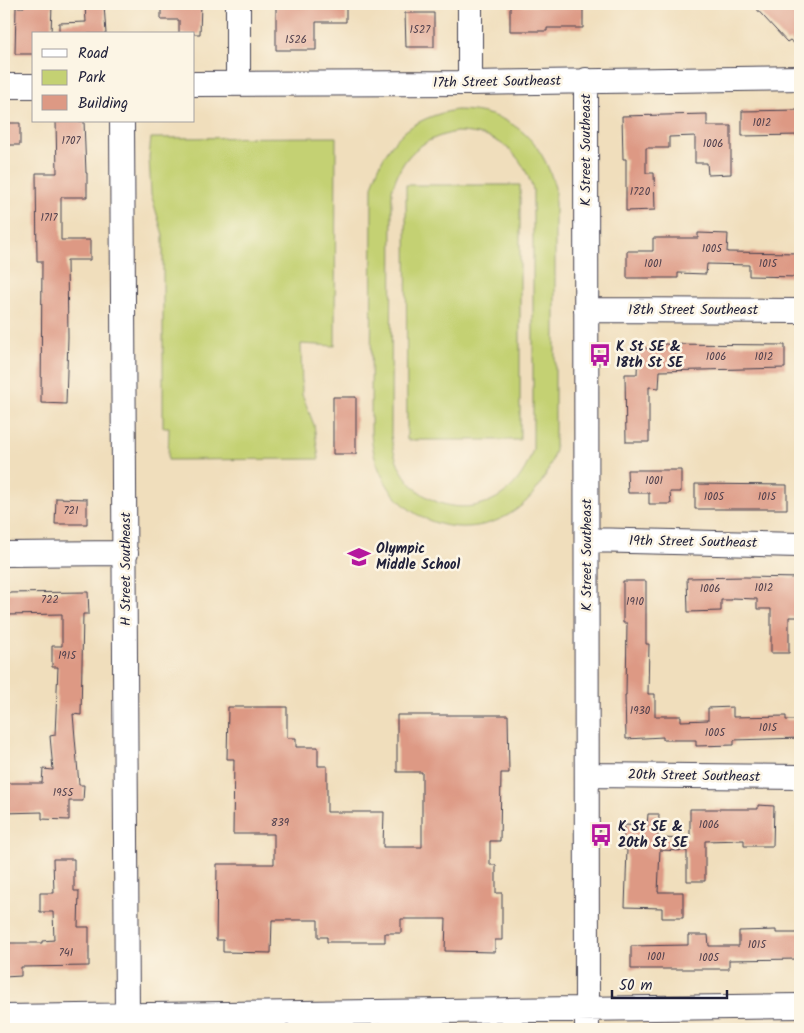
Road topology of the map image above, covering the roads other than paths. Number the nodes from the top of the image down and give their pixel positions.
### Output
1 (238, 4) edge
2 (470, 4) edge
3 (800, 78) edge
4 (586, 80) junction
5 (470, 83) junction
6 (195, 84) edge
7 (238, 84) junction
8 (4, 86) edge
9 (32, 86) edge
10 (122, 122) edge
11 (586, 310) junction
12 (800, 311) edge
13 (586, 540) junction
14 (800, 545) edge
15 (126, 553) junction
16 (4, 554) edge
17 (587, 775) junction
18 (800, 777) edge
19 (800, 1006) edge
20 (127, 1017) junction
21 (4, 1018) edge
22 (587, 1019) edge

1 - 7 street
2 - 5 street
3 - 4 street, 17th Street Southeast
4 - 5 street, 17th Street Southeast
4 - 11 street, K Street Southeast
5 - 7 street, 17th Street Southeast
6 - 7 street, 17th Street Southeast
8 - 9 street
10 - 15 street, H Street Southeast
11 - 12 street, 18th Street Southeast
11 - 13 street, K Street Southeast
13 - 14 street, 19th Street Southeast
13 - 17 street, K Street Southeast
15 - 16 street
15 - 20 street, H Street Southeast
17 - 18 street, 20th Street Southeast
17 - 22 street, K Street Southeast
19 - 22 street
20 - 21 street
20 - 22 street

